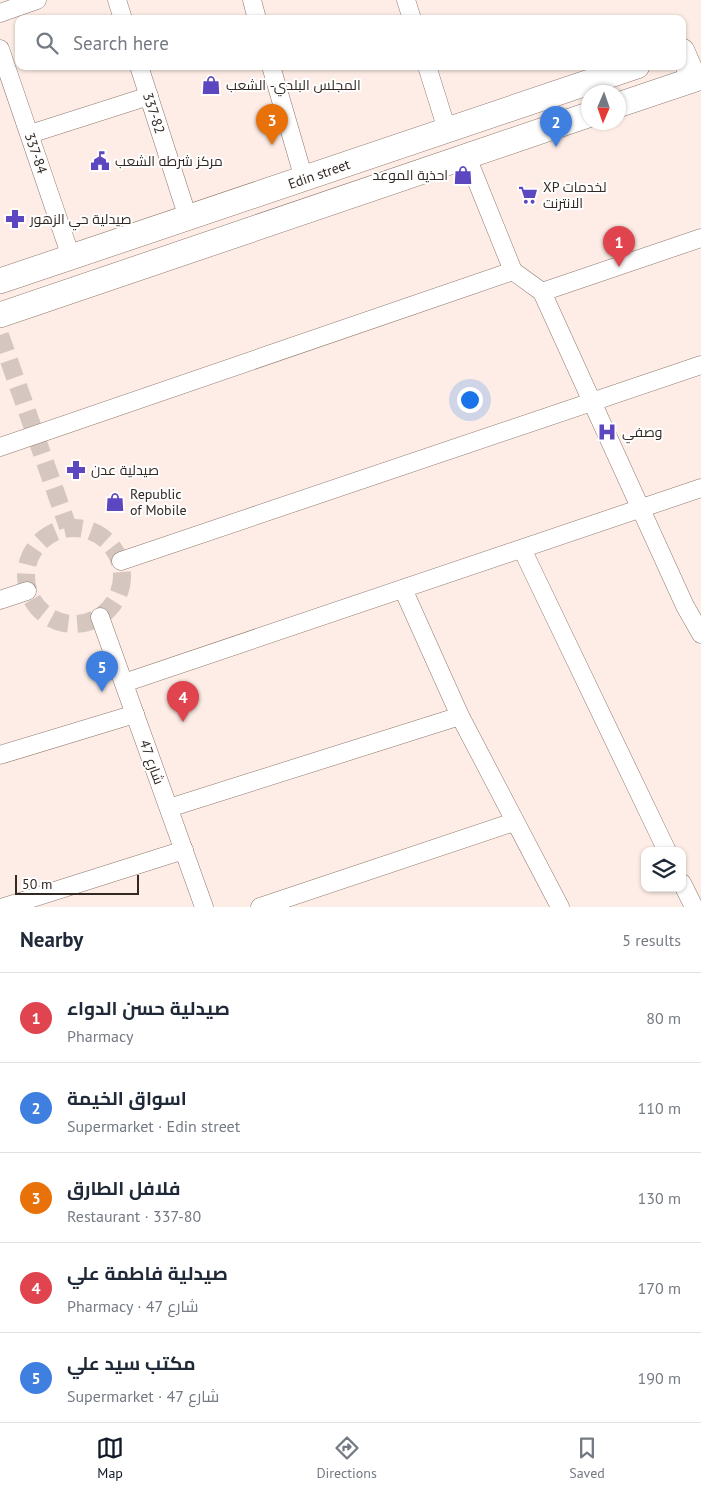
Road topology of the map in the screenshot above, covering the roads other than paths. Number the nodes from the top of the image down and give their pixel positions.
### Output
1 (37, 0) edge
2 (117, 0) edge
3 (252, 0) edge
4 (406, 0) edge
5 (0, 12) edge
6 (122, 15) edge
7 (256, 15) edge
8 (411, 15) edge
9 (701, 45) edge
10 (0, 49) edge
11 (686, 50) edge
12 (686, 58) edge
13 (140, 70) edge
14 (272, 70) edge
15 (428, 70) edge
16 (625, 70) edge
17 (698, 78) edge
18 (149, 96) junction
19 (626, 102) edge
20 (581, 117) edge
21 (447, 130) junction
22 (30, 134) junction
23 (467, 157) junction
24 (304, 178) junction
25 (188, 218) junction
26 (701, 238) edge
27 (71, 257) junction
28 (513, 271) junction
29 (0, 281) edge
30 (542, 292) junction
31 (0, 314) edge
32 (701, 365) edge
33 (594, 402) junction
34 (0, 447) edge
35 (701, 488) edge
36 (640, 508) junction
37 (522, 549) junction
38 (121, 561) dead end
39 (403, 589) junction
40 (27, 591) dead end
41 (0, 600) edge
42 (693, 603) edge
43 (100, 617) dead end
44 (701, 634) edge
45 (124, 683) junction
46 (135, 714) junction
47 (460, 716) junction
48 (0, 756) edge
49 (169, 808) junction
50 (514, 822) junction
51 (665, 847) edge
52 (184, 850) junction
53 (686, 891) edge
54 (4, 907) edge
55 (204, 907) edge
56 (260, 907) edge
57 (560, 907) edge
58 (694, 907) edge

1 - 5 street
2 - 6 street
3 - 7 street
4 - 8 street
9 - 11 street
10 - 22 street, 337-84
12 - 17 street
13 - 18 street, 337-82
14 - 24 street
15 - 21 street
16 - 21 street, Edin street
17 - 19 street
18 - 22 street
18 - 25 street, 337-82
20 - 23 street
21 - 24 street, Edin street
22 - 27 street, 337-84
23 - 28 street
23 - 31 street
24 - 25 street, Edin street
25 - 27 street, Edin street
26 - 30 street
27 - 29 street, Edin street
28 - 30 street
28 - 34 street
30 - 33 street
32 - 33 street
33 - 36 street
33 - 38 street
35 - 36 street
36 - 37 street
36 - 42 street
37 - 39 street
37 - 51 street
39 - 45 street
39 - 47 street
40 - 41 street
42 - 44 street
43 - 45 street, شارع 47
45 - 46 street, شارع 47
46 - 48 street
46 - 49 street, شارع 47
47 - 49 street
47 - 50 street
49 - 52 street, شارع 47
50 - 56 street
50 - 57 street
52 - 54 street
52 - 55 street, شارع 47
53 - 58 street

